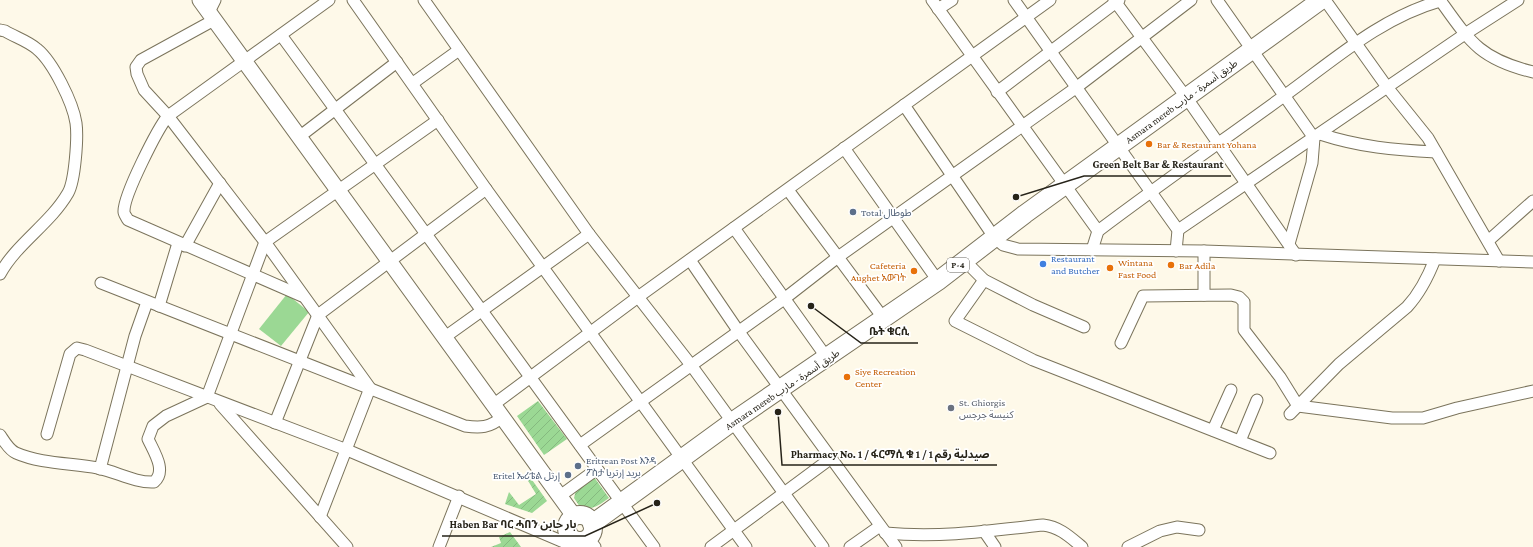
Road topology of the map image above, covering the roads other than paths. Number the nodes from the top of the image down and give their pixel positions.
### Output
1 (200, 0) edge
2 (328, 0) edge
3 (353, 0) edge
4 (424, 0) edge
5 (952, 0) edge
6 (1014, 0) edge
7 (1050, 0) edge
8 (1191, 0) edge
9 (1217, 0) edge
10 (1321, 0) edge
11 (1325, 0) edge
12 (1440, 0) edge
13 (1518, 0) edge
14 (1116, 1) edge
15 (935, 5) edge
16 (213, 11) edge
17 (1026, 18) junction
18 (0, 30) edge
19 (1464, 34) junction
20 (280, 35) junction
21 (1140, 38) junction
22 (1355, 42) junction
23 (459, 50) junction
24 (1251, 50) junction
25 (1051, 51) junction
26 (971, 57) junction
27 (245, 61) junction
28 (397, 62) junction
29 (1533, 72) edge
30 (413, 83) junction
31 (1077, 87) junction
32 (1388, 87) junction
33 (997, 92) junction
34 (1284, 96) junction
35 (1186, 98) junction
36 (904, 106) junction
37 (334, 109) junction
38 (168, 116) junction
39 (438, 120) junction
40 (1022, 126) junction
41 (1317, 136) junction
42 (299, 137) junction
43 (1218, 143) junction
44 (1118, 146) junction
45 (844, 148) junction
46 (1436, 152) junction
47 (375, 165) junction
48 (953, 176) junction
49 (220, 183) junction
50 (1247, 184) junction
51 (1065, 186) junction
52 (486, 189) junction
53 (788, 190) junction
54 (338, 191) junction
55 (1151, 191) junction
56 (1533, 201) edge
57 (894, 217) junction
58 (734, 228) junction
59 (1178, 230) junction
60 (1098, 231) junction
61 (589, 234) junction
62 (426, 235) junction
63 (994, 238) junction
64 (1488, 241) junction
65 (265, 242) junction
66 (1290, 244) junction
67 (182, 245) junction
68 (1092, 250) junction
69 (1176, 251) junction
70 (1204, 251) junction
71 (1296, 255) junction
72 (838, 258) junction
73 (1435, 259) junction
74 (690, 260) junction
75 (964, 260) junction
76 (1499, 261) junction
77 (389, 262) junction
78 (1533, 262) edge
79 (543, 267) junction
80 (0, 274) edge
81 (254, 274) junction
82 (984, 280) junction
83 (938, 281) junction
84 (101, 283) dead end
85 (1204, 295) junction
86 (303, 296) junction
87 (638, 297) junction
88 (784, 299) junction
89 (147, 302) junction
90 (159, 306) junction
91 (481, 310) junction
92 (318, 315) junction
93 (884, 319) junction
94 (1084, 327) dead end
95 (592, 332) junction
96 (739, 332) junction
97 (230, 335) junction
98 (445, 337) junction
99 (1121, 343) dead end
100 (827, 358) junction
101 (299, 362) junction
102 (691, 365) junction
103 (127, 366) junction
104 (530, 376) junction
105 (370, 388) junction
106 (781, 389) junction
107 (1231, 390) dead end
108 (1533, 391) edge
109 (207, 397) junction
110 (1257, 400) dead end
111 (641, 401) junction
112 (219, 402) junction
113 (1294, 410) junction
114 (498, 411) junction
115 (732, 422) junction
116 (275, 423) junction
117 (1213, 430) junction
118 (46, 434) dead end
119 (0, 435) edge
120 (1240, 441) junction
121 (580, 445) junction
122 (347, 450) junction
123 (1270, 453) dead end
124 (681, 458) junction
125 (830, 459) junction
126 (100, 469) junction
127 (597, 469) junction
128 (784, 493) junction
129 (459, 496) junction
130 (560, 496) junction
131 (622, 503) junction
132 (574, 516) junction
133 (320, 517) junction
134 (882, 529) junction
135 (734, 530) junction
136 (1199, 530) dead end
137 (984, 532) junction
138 (592, 536) edge
139 (567, 542) edge
140 (347, 547) edge
141 (439, 547) edge
142 (654, 547) edge
143 (712, 547) edge
144 (746, 547) edge
145 (823, 547) edge
146 (850, 547) edge
147 (896, 547) edge
148 (994, 547) edge
149 (1082, 547) edge
150 (1128, 547) edge

1 - 16 main road
2 - 20 street
3 - 28 street
4 - 23 street
5 - 15 street
6 - 17 street
7 - 17 street
8 - 21 street
9 - 24 street
10 - 24 highway, Asmara mereb طريق أسمرة - مارب / P-4
11 - 22 street
12 - 19 street
12 - 22 street
13 - 19 street
14 - 21 street
14 - 25 street
15 - 26 street
16 - 27 main road
16 - 38 street
17 - 25 street
17 - 26 street
18 - 80 street
19 - 29 street
19 - 32 street
20 - 27 street
20 - 37 street
21 - 31 street
21 - 35 street
22 - 32 street
22 - 34 street
23 - 30 street
23 - 61 street
24 - 34 street
24 - 35 highway, Asmara mereb طريق أسمرة - مارب / P-4
25 - 31 street
25 - 33 street
26 - 33 street
26 - 36 street
27 - 38 street
27 - 42 main road
28 - 30 street
28 - 37 street
30 - 39 street
31 - 40 street
31 - 44 street
32 - 41 street
32 - 46 street
33 - 40 street
34 - 41 street
34 - 43 street
35 - 43 street
35 - 44 highway, Asmara mereb طريق أسمرة - مارب / P-4
36 - 45 street
36 - 48 street
37 - 42 street
37 - 47 street
38 - 49 street
38 - 67 street
39 - 47 street
39 - 52 street
40 - 48 street
40 - 51 street
41 - 46 street
41 - 50 street
41 - 66 street
42 - 54 main road
43 - 50 street
43 - 55 street
44 - 51 highway, Asmara mereb طريق أسمرة - مارب / P-4
44 - 55 street
45 - 53 street
45 - 57 street
46 - 64 street
47 - 54 street
47 - 62 street
48 - 57 street
48 - 63 street
49 - 65 street
49 - 67 street
50 - 59 street
50 - 66 street
51 - 60 street
51 - 63 highway, Asmara mereb طريق أسمرة - مارب / P-4
52 - 62 street
52 - 79 street
53 - 58 street
53 - 72 street
54 - 65 street
54 - 77 main road
55 - 59 street
55 - 60 street
56 - 64 street
57 - 72 street
57 - 83 street
58 - 74 street
58 - 88 street
59 - 69 street
60 - 68 street
61 - 79 street
61 - 87 street
62 - 77 street
62 - 91 street
63 - 68 street
63 - 75 highway, Asmara mereb طريق أسمرة - مارب / P-4
64 - 76 street
65 - 81 street
65 - 86 street
66 - 71 street
67 - 81 street
67 - 90 street
68 - 69 street
69 - 70 street
70 - 71 street
70 - 85 street
71 - 73 street
72 - 88 street
72 - 93 street
73 - 76 street
73 - 113 street
74 - 87 street
74 - 96 street
75 - 82 street
75 - 83 highway, Asmara mereb طريق أسمرة - مارب / P-4
76 - 78 street
77 - 92 street
77 - 98 main road
79 - 91 street
79 - 95 street
81 - 86 street
81 - 97 street
82 - 94 street
82 - 117 street
83 - 93 highway, Asmara mereb طريق أسمرة - مارب / P-4
84 - 89 street
85 - 99 street
85 - 113 street
86 - 92 street
87 - 95 street
87 - 102 street
88 - 96 street
88 - 100 street
89 - 90 street
89 - 103 street
90 - 97 street
91 - 98 street
91 - 104 street
92 - 101 street
92 - 105 street
93 - 100 highway, Asmara mereb طريق أسمرة - مارب / P-4
95 - 104 street
95 - 111 street
96 - 102 street
96 - 106 street
97 - 101 street
97 - 109 street
98 - 114 main road
100 - 106 highway, Asmara mereb طريق أسمرة - مارب / P-4
101 - 105 street
101 - 116 street
102 - 111 street
102 - 115 street
103 - 109 street
103 - 118 street
103 - 126 street
104 - 114 street
104 - 121 street
105 - 114 street
105 - 122 street
106 - 115 highway, Asmara mereb طريق أسمرة - مارب / P-4
106 - 125 street
107 - 117 street
108 - 113 street
109 - 112 street
109 - 126 street
110 - 120 street
111 - 121 street
111 - 124 street
112 - 116 street
112 - 133 street
114 - 130 main road
115 - 124 highway, Asmara mereb طريق أسمرة - مارب / P-4
115 - 128 street
116 - 122 street
117 - 120 street
119 - 126 street
120 - 123 street
121 - 127 street
122 - 129 street
122 - 133 street
124 - 131 highway, Asmara mereb طريق أسمرة - مارب / P-4
124 - 135 street
125 - 128 street
125 - 134 street
127 - 130 street
127 - 131 street
128 - 135 street
128 - 145 street
129 - 139 street
129 - 141 street
130 - 132 main road
131 - 138 highway, Asmara mereb طريق أسمرة - مارب / P-4
131 - 142 street
132 - 138 highway
132 - 139 highway
133 - 140 street
134 - 137 street
134 - 146 street
134 - 147 street
135 - 143 street
135 - 144 street
136 - 150 street
137 - 148 street
137 - 149 street
138 - 139 highway

